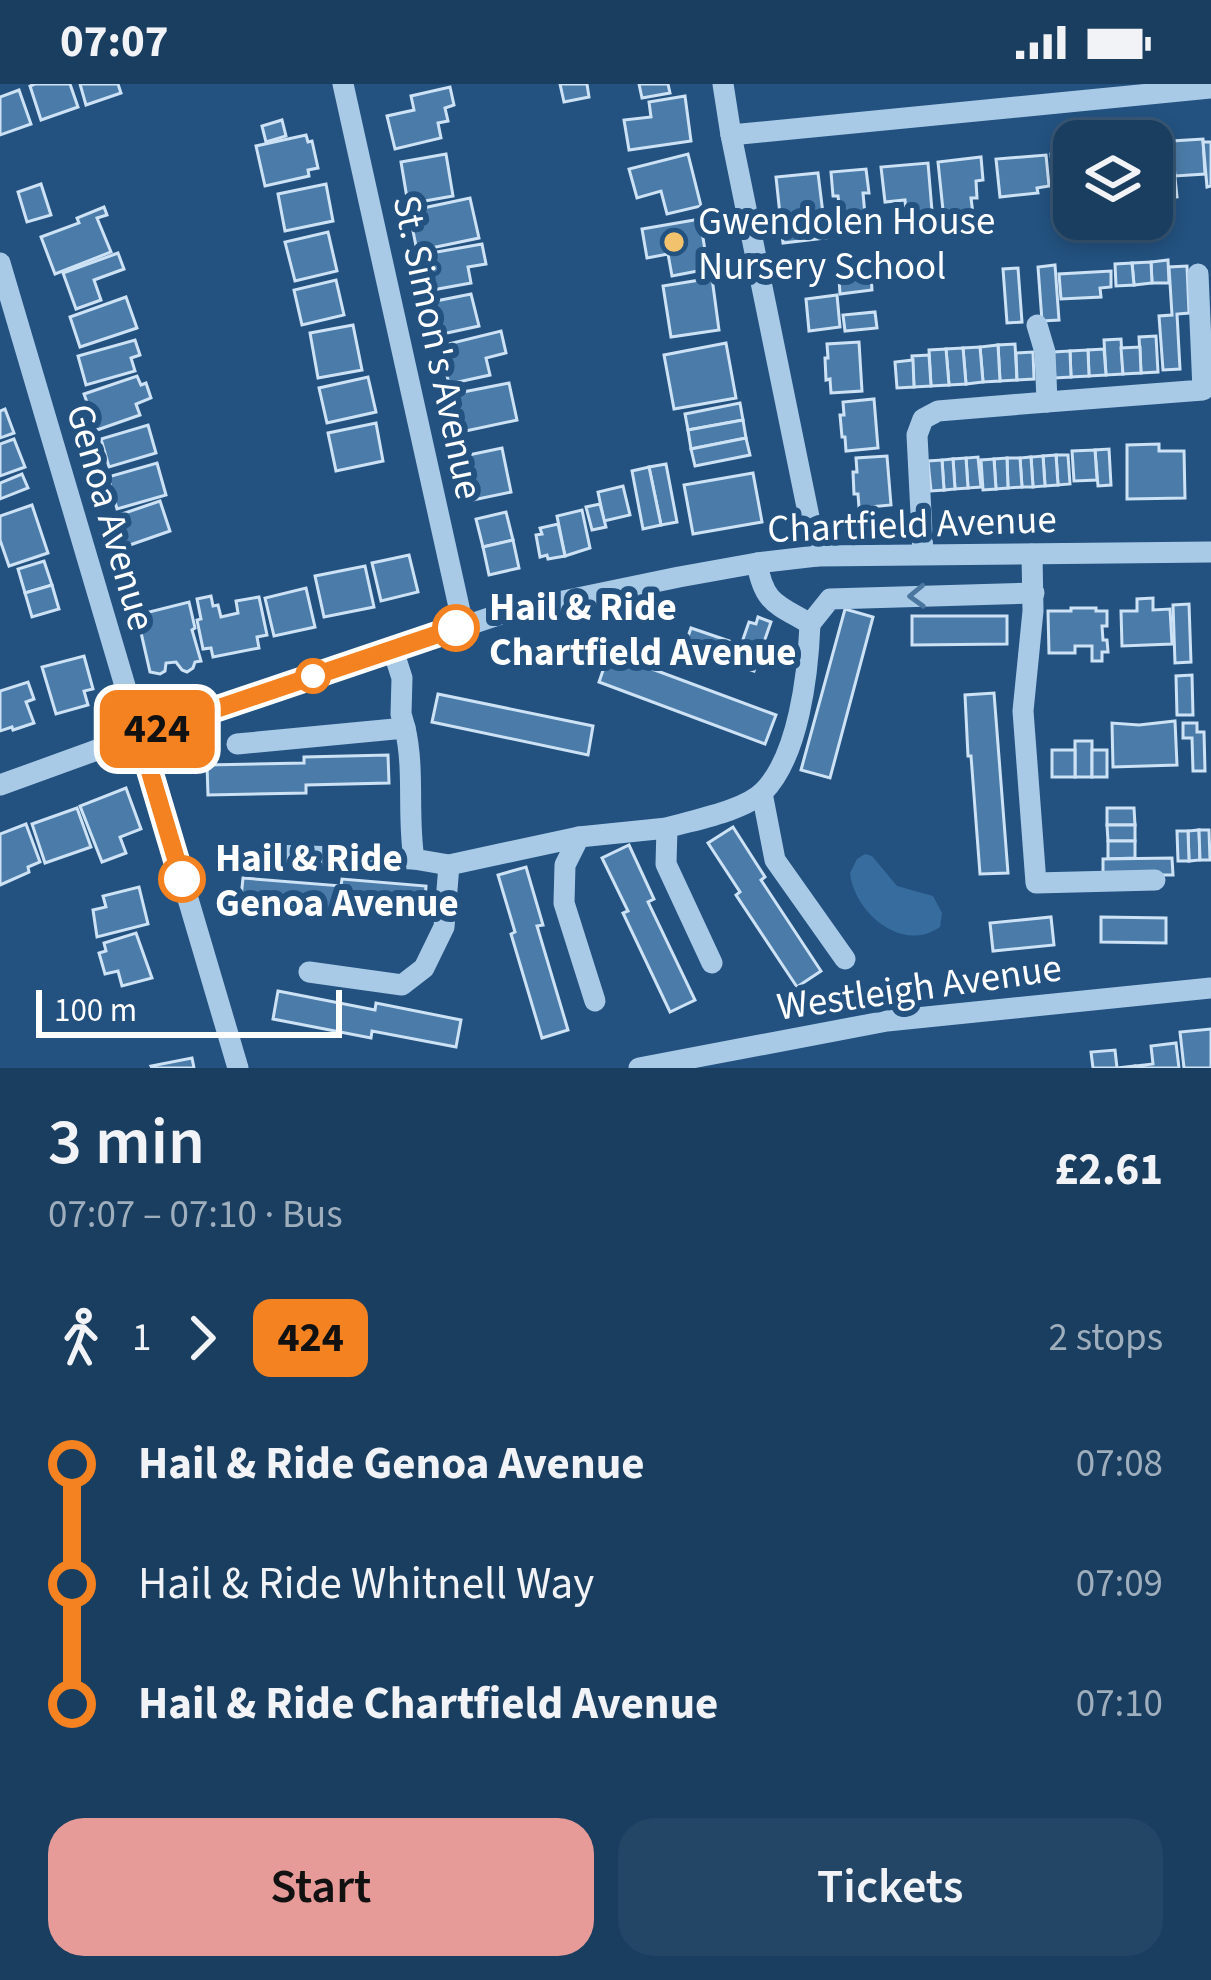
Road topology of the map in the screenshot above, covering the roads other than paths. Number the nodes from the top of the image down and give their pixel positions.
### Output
1 (343, 84) edge
2 (723, 84) edge
3 (1211, 88) edge
4 (731, 135) junction
5 (0, 263) edge
6 (1198, 274) dead end
7 (1037, 325) dead end
8 (1207, 390) edge
9 (1047, 402) junction
10 (1211, 552) edge
11 (923, 554) junction
12 (1032, 554) junction
13 (818, 556) junction
14 (757, 563) junction
15 (1034, 592) junction
16 (810, 624) junction
17 (463, 626) junction
18 (393, 650) junction
19 (405, 728) junction
20 (139, 735) junction
21 (237, 744) dead end
22 (0, 785) edge
23 (762, 793) junction
24 (667, 828) junction
25 (579, 837) junction
26 (269, 855) dead end
27 (414, 859) junction
28 (449, 865) junction
29 (1155, 880) dead end
30 (845, 959) dead end
31 (712, 963) dead end
32 (309, 972) dead end
33 (1211, 988) edge
34 (595, 1001) dead end
35 (238, 1068) edge
36 (639, 1068) edge

1 - 17 street, St. Simon's Avenue
2 - 4 street
3 - 4 street
4 - 13 street
5 - 20 street, Genoa Avenue
6 - 8 street
7 - 9 street
8 - 9 street
9 - 11 street
10 - 12 street, Chartfield Avenue
11 - 12 street, Chartfield Avenue
11 - 13 street, Chartfield Avenue
12 - 15 street
13 - 14 street, Chartfield Avenue
14 - 16 street
14 - 17 street, Chartfield Avenue
15 -> 16 street
15 - 29 street
16 - 23 street
17 - 18 street, Chartfield Avenue
18 - 19 street
18 - 20 street, Chartfield Avenue
19 - 21 street
19 - 27 street
20 - 22 street, Chartfield Avenue
20 - 35 street, Genoa Avenue
23 - 24 street
23 - 30 street
24 - 25 street
24 - 31 street
25 - 28 street
25 - 34 street
26 - 27 street
27 - 28 street
28 - 32 street
33 - 36 street, Westleigh Avenue

